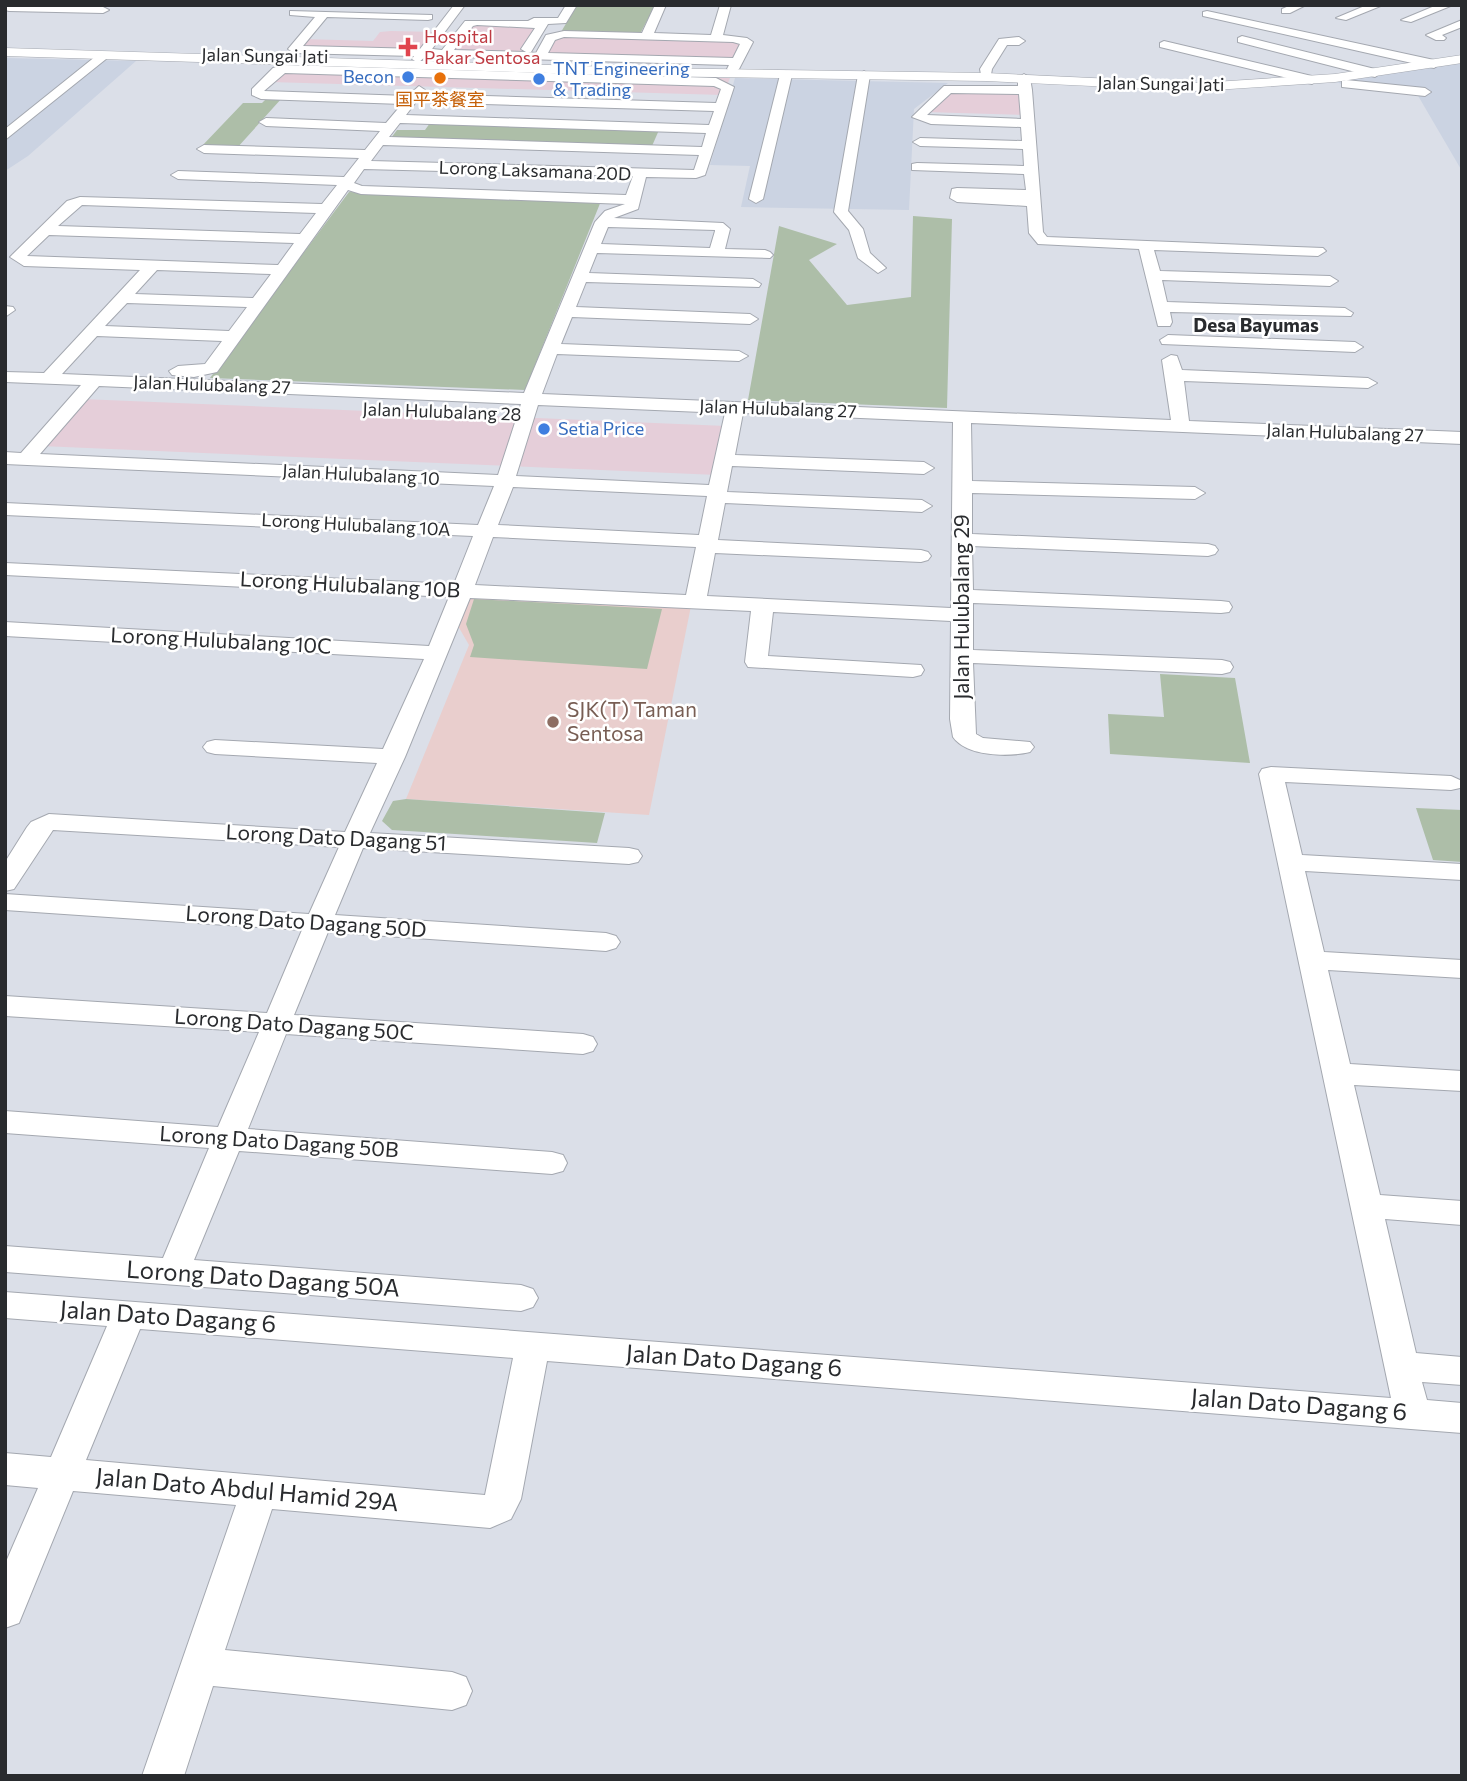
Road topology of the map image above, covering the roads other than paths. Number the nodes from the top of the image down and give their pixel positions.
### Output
1 (460, 5) edge
2 (572, 5) edge
3 (661, 5) edge
4 (710, 5) edge
5 (726, 5) edge
6 (1301, 5) edge
7 (1378, 5) edge
8 (1448, 5) edge
9 (9, 8) edge
10 (103, 9) dead end
11 (1286, 10) dead end
12 (294, 13) dead end
13 (324, 14) junction
14 (1207, 14) dead end
15 (428, 17) dead end
16 (450, 18) junction
17 (1342, 18) dead end
18 (1407, 20) dead end
19 (562, 21) joint
20 (1462, 23) edge
21 (649, 33) dead end
22 (717, 35) dead end
23 (1440, 38) dead end
24 (1242, 40) dead end
25 (1019, 41) dead end
26 (1164, 45) dead end
27 (5, 51) edge
28 (105, 55) junction
29 (420, 56) junction
30 (523, 56) junction
31 (540, 56) junction
32 (1462, 59) edge
33 (441, 64) junction
34 (1434, 64) junction
35 (735, 66) junction
36 (597, 68) junction
37 (1375, 73) junction
38 (786, 75) junction
39 (862, 75) junction
40 (986, 77) junction
41 (716, 78) junction
42 (1335, 78) junction
43 (1312, 80) junction
44 (1025, 84) junction
45 (1424, 92) dead end
46 (412, 99) junction
47 (721, 107) junction
48 (1027, 120) junction
49 (266, 122) dead end
50 (393, 123) junction
51 (664, 128) junction
52 (713, 129) junction
53 (5, 136) edge
54 (380, 141) junction
55 (920, 142) dead end
56 (1030, 145) junction
57 (204, 149) dead end
58 (656, 149) junction
59 (704, 157) junction
60 (365, 160) junction
61 (917, 167) dead end
62 (959, 167) junction
63 (1032, 170) junction
64 (640, 174) junction
65 (178, 175) dead end
66 (346, 183) junction
67 (1034, 198) junction
68 (756, 199) dead end
69 (632, 200) junction
70 (326, 209) junction
71 (602, 222) junction
72 (46, 230) junction
73 (305, 239) junction
74 (1146, 246) junction
75 (591, 248) junction
76 (1318, 251) dead end
77 (716, 253) junction
78 (765, 255) dead end
79 (152, 265) junction
80 (878, 268) dead end
81 (283, 270) junction
82 (1152, 275) junction
83 (579, 278) junction
84 (1330, 281) dead end
85 (753, 284) dead end
86 (122, 298) junction
87 (259, 303) junction
88 (1160, 307) junction
89 (565, 312) junction
90 (1345, 313) dead end
91 (750, 319) dead end
92 (92, 331) junction
93 (234, 336) junction
94 (1168, 340) junction
95 (1355, 347) dead end
96 (550, 349) junction
97 (739, 356) dead end
98 (5, 363) edge
99 (54, 372) junction
100 (1173, 375) junction
101 (5, 377) edge
102 (94, 380) junction
103 (1368, 383) dead end
104 (5, 393) edge
105 (80, 397) junction
106 (531, 400) junction
107 (732, 408) junction
108 (1395, 422) dead end
109 (1182, 427) junction
110 (962, 428) junction
111 (1462, 438) edge
112 (30, 453) junction
113 (5, 458) edge
114 (924, 468) dead end
115 (507, 475) junction
116 (720, 481) junction
117 (962, 486) junction
118 (1195, 493) dead end
119 (922, 506) dead end
120 (5, 509) edge
121 (485, 531) junction
122 (962, 540) junction
123 (707, 544) junction
124 (1208, 550) dead end
125 (920, 556) dead end
126 (5, 569) edge
127 (462, 590) junction
128 (695, 601) junction
129 (763, 605) junction
130 (962, 606) junction
131 (1221, 607) dead end
132 (5, 629) edge
133 (437, 653) junction
134 (962, 656) junction
135 (1222, 667) dead end
136 (913, 670) dead end
137 (215, 747) dead end
138 (1022, 747) dead end
139 (393, 757) junction
140 (1451, 783) dead end
141 (356, 839) junction
142 (629, 856) dead end
143 (1290, 862) junction
144 (1462, 872) edge
145 (5, 883) edge
146 (5, 902) edge
147 (318, 923) junction
148 (606, 942) dead end
149 (1311, 960) junction
150 (1462, 969) edge
151 (5, 1006) edge
152 (276, 1024) junction
153 (583, 1044) dead end
154 (1337, 1074) junction
155 (1462, 1081) edge
156 (5, 1122) edge
157 (229, 1138) junction
158 (552, 1163) dead end
159 (1366, 1206) junction
160 (1462, 1213) edge
161 (5, 1259) edge
162 (173, 1272) junction
163 (520, 1298) dead end
164 (5, 1305) edge
165 (129, 1314) junction
166 (533, 1345) junction
167 (1401, 1367) junction
168 (1462, 1371) edge
169 (1412, 1413) junction
170 (1462, 1418) edge
171 (5, 1469) edge
172 (62, 1474) junction
173 (259, 1492) junction
174 (5, 1610) edge
175 (200, 1666) junction
176 (452, 1691) dead end
177 (163, 1776) edge

1 - 16 street
2 - 19 street
3 - 21 street
4 - 5 street
5 - 22 street
6 - 11 street
7 - 17 street
8 - 18 street
9 - 10 street
12 - 13 street
13 - 15 street
13 - 29 street
14 - 34 street
16 - 19 street
16 - 29 street
20 - 23 street
24 - 37 street
25 - 40 street
26 - 43 street
27 - 28 main road, Jalan Sungai Jati
27 - 29 main road, Jalan Sungai Jati
28 - 33 main road, Jalan Sungai Jati
28 - 53 street
29 - 33 main road, Jalan Sungai Jati
30 - 31 street
30 - 33 street
30 - 33 street
31 - 35 street
31 - 35 street
32 - 34 main road, Jalan Sungai Jati
33 - 36 main road, Jalan Sungai Jati
33 - 41 street
33 - 46 street
33 - 46 street
34 - 37 main road, Jalan Sungai Jati
35 - 36 main road, Jalan Sungai Jati
35 - 39 main road, Jalan Sungai Jati
36 - 41 main road, Jalan Sungai Jati
37 - 42 main road, Jalan Sungai Jati
38 - 39 main road, Jalan Sungai Jati
38 - 41 main road, Jalan Sungai Jati
38 - 68 street
39 - 40 main road, Jalan Sungai Jati
39 - 80 street
40 - 44 main road, Jalan Sungai Jati
41 - 47 street
42 - 43 main road, Jalan Sungai Jati
42 - 45 street
43 - 44 main road, Jalan Sungai Jati
44 - 48 street
44 - 48 street
46 - 47 street
46 - 50 street
47 - 52 street
48 - 56 street
49 - 50 street
50 - 51 street
50 - 54 street
51 - 52 street
51 - 58 street
52 - 59 street
54 - 58 street
54 - 60 street
55 - 56 street
56 - 63 street
57 - 60 street, Lorong Laksamana 20D
58 - 59 street
59 - 64 street, Lorong Laksamana 20D
60 - 64 street, Lorong Laksamana 20D
60 - 66 street
61 - 62 street
62 - 63 street
62 - 67 street
63 - 67 street
64 - 69 street
65 - 66 street
66 - 69 street
66 - 70 street
67 - 74 street
69 - 71 street
70 - 72 street
70 - 73 street
71 - 75 street
71 - 77 street
72 - 73 street
72 - 79 street
73 - 81 street
74 - 76 street
74 - 82 street
75 - 77 street
75 - 83 street
77 - 78 street
79 - 81 street
79 - 86 street
81 - 87 street
82 - 84 street
82 - 88 street
83 - 85 street
83 - 89 street
86 - 87 street
86 - 92 street
87 - 93 street
88 - 90 street
88 - 94 street
89 - 91 street
89 - 96 street
92 - 93 street
92 - 99 street
93 - 99 street
94 - 95 street
94 - 100 street
96 - 97 street
96 - 106 street
98 - 99 street
99 - 101 street, Jalan Hulubalang 27
99 - 102 street, Jalan Hulubalang 27
100 - 103 street
100 - 109 street
102 - 105 street
102 - 106 street, Jalan Hulubalang 27
104 - 105 street, Jalan Hulubalang 28
105 - 106 street, Jalan Hulubalang 28
105 - 112 street
106 - 107 street, Jalan Hulubalang 27
106 - 115 street
107 - 110 street, Jalan Hulubalang 27
107 - 116 street
108 - 109 street
109 - 110 street
109 - 111 street, Jalan Hulubalang 27
110 - 117 street, Jalan Hulubalang 29
112 - 113 street, Jalan Hulubalang 10
112 - 115 street, Jalan Hulubalang 10
114 - 116 street
115 - 116 street, Jalan Hulubalang 10
115 - 121 street
116 - 119 street
116 - 123 street
117 - 118 street
117 - 122 street, Jalan Hulubalang 29
120 - 121 street, Lorong Hulubalang 10A
121 - 123 street, Lorong Hulubalang 10A
121 - 127 street
122 - 124 street
122 - 130 street, Jalan Hulubalang 29
123 - 125 street, Lorong Hulubalang 10A
123 - 128 street
126 - 127 street, Lorong Hulubalang 10B
127 - 128 street, Lorong Hulubalang 10B
127 - 133 street
128 - 129 street, Lorong Hulubalang 10B
129 - 130 street, Lorong Hulubalang 10B
129 - 136 street
130 - 131 street, Lorong Hulubalang 10B
130 - 134 street, Jalan Hulubalang 29
132 - 133 street, Lorong Hulubalang 10C
133 - 139 street
134 - 135 street
134 - 138 street, Jalan Hulubalang 29
137 - 139 street
139 - 141 street
140 - 143 street
141 - 142 street, Lorong Dato Dagang 51
141 - 145 street, Lorong Dato Dagang 51
141 - 147 street
143 - 144 street
143 - 149 street
146 - 147 street, Lorong Dato Dagang 50D
147 - 148 street, Lorong Dato Dagang 50D
147 - 152 street
149 - 150 street
149 - 154 street
151 - 152 street, Lorong Dato Dagang 50C
152 - 153 street, Lorong Dato Dagang 50C
152 - 157 street
154 - 155 street
154 - 159 street
156 - 157 street, Lorong Dato Dagang 50B
157 - 158 street, Lorong Dato Dagang 50B
157 - 162 street
159 - 160 street
159 - 167 street
161 - 162 street, Lorong Dato Dagang 50A
162 - 163 street, Lorong Dato Dagang 50A
164 - 165 street, Jalan Dato Dagang 6
165 - 166 street, Jalan Dato Dagang 6
165 - 172 street
166 - 169 street, Jalan Dato Dagang 6
166 - 173 street, Jalan Dato Abdul Hamid 29A
167 - 168 street
167 - 169 street
169 - 170 street, Jalan Dato Dagang 6
171 - 172 street, Jalan Dato Abdul Hamid 29A
172 - 173 street, Jalan Dato Abdul Hamid 29A
172 - 174 street
173 - 175 street
175 - 176 street
175 - 177 street

